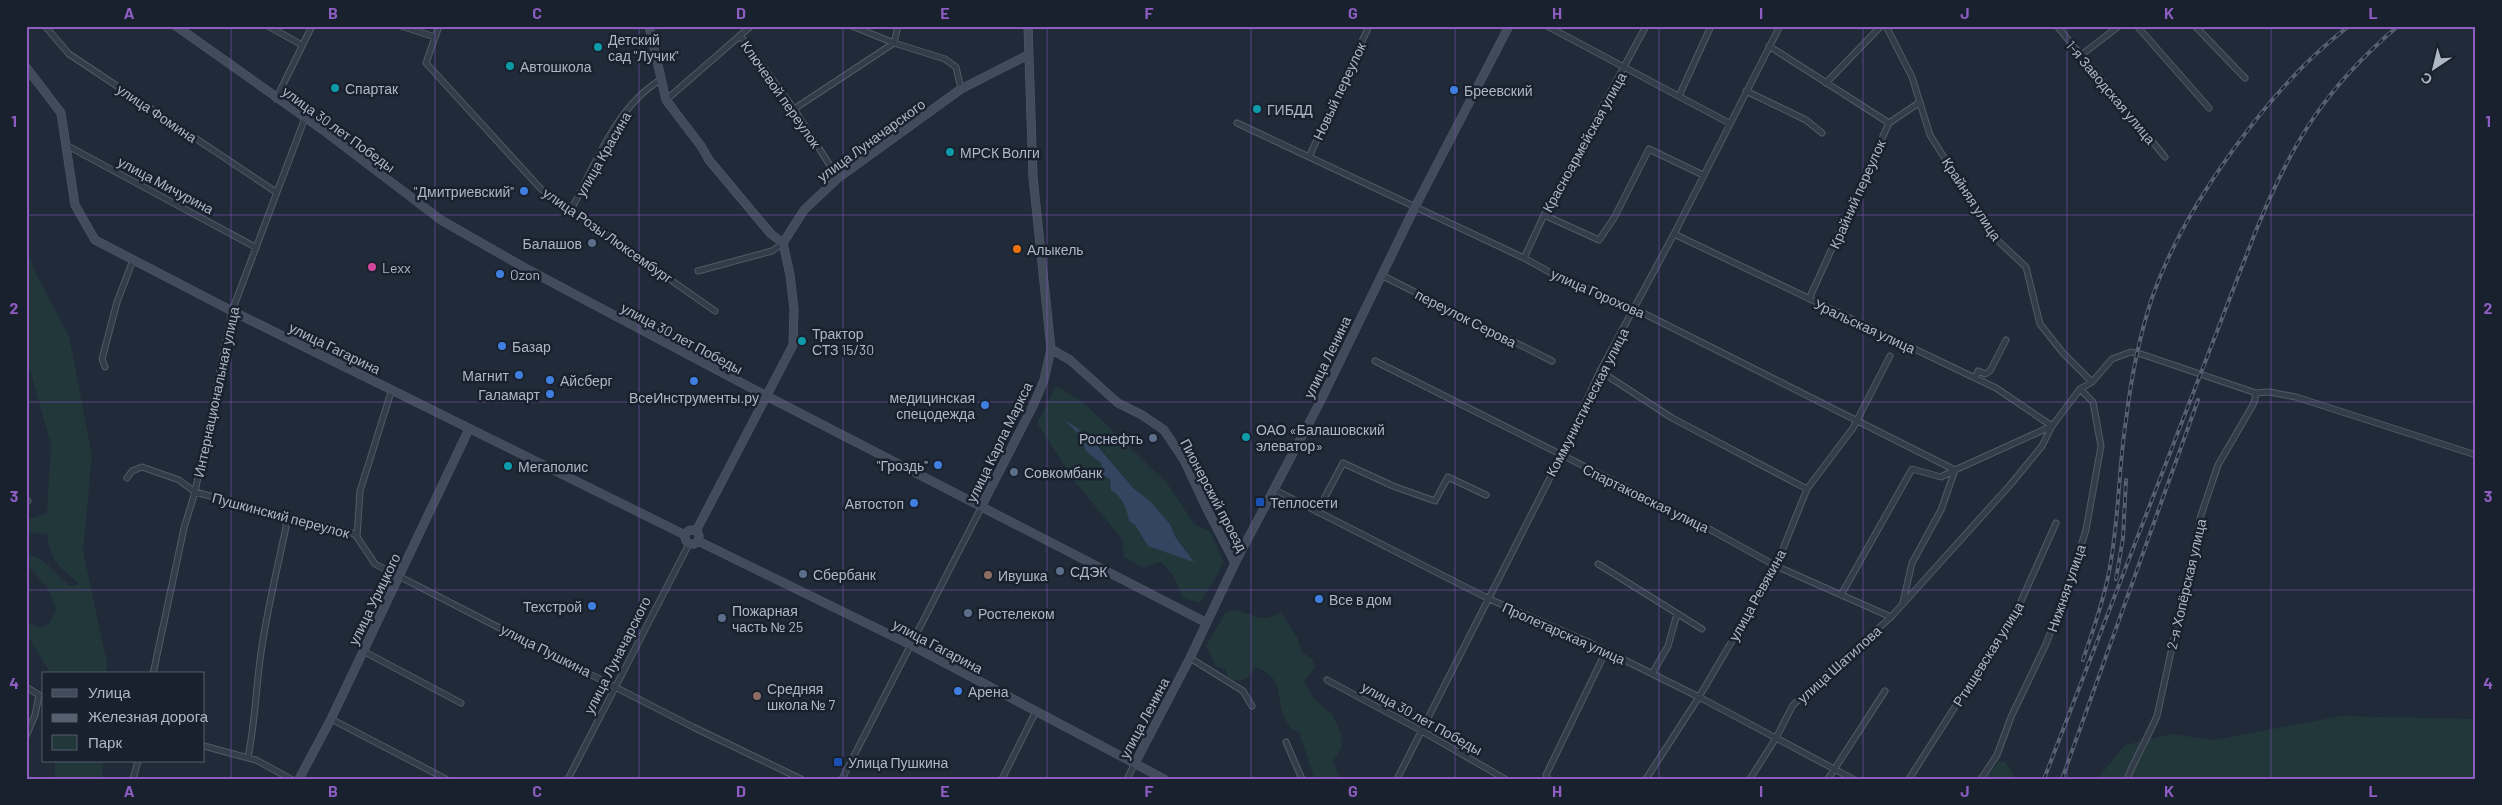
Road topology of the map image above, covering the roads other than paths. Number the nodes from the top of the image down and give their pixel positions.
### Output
1 (45, 26) edge
2 (176, 26) edge
3 (268, 26) edge
4 (312, 26) edge
5 (400, 26) edge
6 (439, 26) edge
7 (649, 26) edge
8 (751, 26) edge
9 (852, 26) edge
10 (898, 26) edge
11 (1028, 26) edge
12 (1369, 26) edge
13 (1509, 26) edge
14 (1547, 26) edge
15 (1646, 26) edge
16 (1711, 26) edge
17 (1780, 26) edge
18 (1881, 26) edge
19 (1886, 26) edge
20 (2057, 26) edge
21 (2119, 26) edge
22 (2137, 26) edge
23 (2195, 26) edge
24 (740, 35) junction
25 (435, 37) junction
26 (894, 43) junction
27 (302, 45) junction
28 (1769, 46) junction
29 (1028, 54) junction
30 (2080, 56) junction
31 (26, 67) edge
32 (1625, 67) junction
33 (2245, 78) dead end
34 (660, 80) junction
35 (1826, 83) junction
36 (961, 89) junction
37 (1746, 91) junction
38 (1679, 96) junction
39 (276, 99) junction
40 (666, 100) junction
41 (1920, 102) junction
42 (2209, 108) dead end
43 (794, 109) junction
44 (305, 118) junction
45 (1237, 123) dead end
46 (1729, 123) junction
47 (1889, 123) junction
48 (1822, 133) dead end
49 (66, 145) junction
50 (1309, 157) junction
51 (2165, 157) dead end
52 (1702, 175) junction
53 (838, 178) junction
54 (276, 192) junction
55 (1415, 207) junction
56 (571, 210) junction
57 (1544, 216) junction
58 (1674, 234) junction
59 (783, 242) junction
60 (255, 247) junction
61 (1524, 258) junction
62 (133, 260) junction
63 (698, 271) dead end
64 (1381, 275) junction
65 (1809, 299) junction
66 (1635, 309) junction
67 (232, 311) junction
68 (715, 311) dead end
69 (2006, 340) dead end
70 (1051, 349) junction
71 (1890, 356) dead end
72 (1552, 361) dead end
73 (1375, 362) dead end
74 (105, 367) dead end
75 (1600, 371) junction
76 (1974, 378) junction
77 (2092, 382) junction
78 (392, 389) junction
79 (2080, 389) junction
80 (2256, 393) junction
81 (767, 397) junction
82 (1857, 421) junction
83 (2052, 426) junction
84 (469, 429) junction
85 (2476, 455) edge
86 (1561, 456) junction
87 (1955, 470) junction
88 (126, 478) dead end
89 (1807, 489) junction
90 (1274, 490) junction
91 (195, 492) junction
92 (1486, 495) dead end
93 (982, 505) junction
94 (1317, 512) junction
95 (286, 516) junction
96 (2056, 523) dead end
97 (696, 531) junction
98 (685, 535) junction
99 (357, 537) junction
100 (698, 541) junction
101 (689, 544) junction
102 (1235, 563) junction
103 (1598, 564) dead end
104 (1776, 566) junction
105 (399, 575) junction
106 (1841, 595) junction
107 (1487, 598) junction
108 (1903, 604) junction
109 (1676, 614) junction
110 (1891, 617) junction
111 (1207, 623) junction
112 (1702, 629) dead end
113 (911, 645) junction
114 (363, 651) junction
115 (1606, 651) junction
116 (1190, 658) junction
117 (153, 672) edge
118 (1652, 674) junction
119 (1327, 680) dead end
120 (615, 685) junction
121 (26, 687) edge
122 (1885, 691) dead end
123 (1699, 697) junction
124 (461, 703) dead end
125 (1252, 706) dead end
126 (1036, 712) junction
127 (331, 719) junction
128 (1422, 731) junction
129 (26, 736) edge
130 (1776, 738) junction
131 (1286, 742) dead end
132 (205, 746) edge
133 (248, 758) junction
134 (138, 762) edge
135 (1135, 764) junction
136 (1834, 768) junction
137 (133, 779) edge
138 (291, 779) edge
139 (299, 779) edge
140 (446, 779) edge
141 (568, 779) edge
142 (800, 779) edge
143 (842, 779) edge
144 (1002, 779) edge
145 (1127, 779) edge
146 (1164, 779) edge
147 (1302, 779) edge
148 (1397, 779) edge
149 (1505, 779) edge
150 (1548, 779) edge
151 (1646, 779) edge
152 (1750, 779) edge
153 (1828, 779) edge
154 (1853, 779) edge
155 (1909, 779) edge
156 (1981, 779) edge
157 (2127, 779) edge

1 - 54 street, улица Фомина
2 - 39 street, улица 30 лет Победы
3 - 27 street
4 - 27 street
5 - 25 street
6 - 25 street
7 - 34 street
8 - 24 street
9 - 26 street
10 - 26 street
11 - 29 street, улица Карла Маркса
12 - 50 street, Новый переулок
13 - 55 street, улица Ленина
14 - 32 street
15 - 32 street, Красноармейская улица
16 - 38 street
17 - 28 street, Коммунистическая улица
18 - 35 street
19 - 41 street, Крайняя улица
20 - 30 street, 1-я Заводская улица
21 - 30 street
22 - 42 street
23 - 33 street
24 - 40 street
24 - 43 street, Ключевой переулок
25 - 56 street, улица Розы Люксембург
26 - 36 street
26 - 43 street
27 - 39 street
28 - 35 street
28 - 37 street, Коммунистическая улица
29 - 36 street, улица Луначарского
29 - 70 street, улица Карла Маркса
30 - 51 street, 1-я Заводская улица
31 - 49 street, улица Гагарина
32 - 38 street
32 - 57 street, Красноармейская улица
34 - 40 street
34 - 56 street, улица Красина
35 - 47 street
36 - 53 street, улица Луначарского
37 - 46 street, Коммунистическая улица
37 - 48 street
38 - 46 street
39 - 44 street, улица 30 лет Победы
40 - 59 street
41 - 47 street, Крайний переулок
41 - 77 street, Крайняя улица
43 - 53 street, Ключевой переулок
44 - 54 street, Интернациональная улица
44 - 81 street, улица 30 лет Победы
45 - 50 street, улица Горохова
46 - 52 street, Коммунистическая улица
47 - 65 street, Крайний переулок
49 - 60 street, улица Мичурина
49 - 62 street, улица Гагарина
50 - 55 street, улица Горохова
52 - 57 street
52 - 58 street, Коммунистическая улица
53 - 59 street, улица Луначарского
54 - 60 street, Интернациональная улица
55 - 61 street, улица Горохова
55 - 64 street, улица Ленина
56 - 68 street, улица Розы Люксембург
57 - 61 street, Красноармейская улица
58 - 65 street, Уральская улица
58 - 66 street, Коммунистическая улица
59 - 63 street
59 - 81 street
60 - 67 street, Интернациональная улица
61 - 66 street, улица Горохова
62 - 67 street, улица Гагарина
62 - 74 street
64 - 72 street, переулок Серова
64 - 90 street, улица Ленина
65 - 76 street, Уральская улица
66 - 75 street, Коммунистическая улица
66 - 82 street, улица Горохова
67 - 78 street, улица Гагарина
67 - 91 street, Интернациональная улица
69 - 76 street
70 - 93 street, улица Карла Маркса
70 - 102 street, Пионерский проезд
71 - 82 street, улица Ревякина
73 - 86 street, Спартаковская улица
75 - 86 street, Коммунистическая улица
75 - 89 street
76 - 83 street, Уральская улица
77 - 79 street
77 - 80 street
78 - 84 street, улица Гагарина
78 - 99 street
79 - 83 street, улица Шатилова
79 - 156 street, Нижняя улица
80 - 85 street
80 - 157 street, 2-я Хопёрская улица
81 - 93 street, улица 30 лет Победы
81 - 97 street
82 - 87 street, улица Горохова
82 - 89 street, улица Ревякина
83 - 87 street, улица Шатилова
83 - 108 street, улица Шатилова
84 - 98 street, улица Гагарина
84 - 105 street, улица Урицкого
86 - 104 street, Спартаковская улица
86 - 107 street, Коммунистическая улица
87 - 106 street, улица Шатилова
87 - 108 street
88 - 91 street, Пушкинский переулок
89 - 104 street, улица Ревякина
90 - 94 street, Пролетарская улица
90 - 102 street, улица Ленина
91 - 95 street, Пушкинский переулок
91 - 117 street, Интернациональная улица
92 - 94 street
93 - 111 street, улица 30 лет Победы
93 - 113 street, улица Карла Маркса
94 - 107 street, Пролетарская улица
95 - 99 street, Пушкинский переулок
95 - 133 street
96 - 155 street, Ртищевская улица
97 - 98 street
97 - 100 street
98 - 101 street
99 - 105 street, Пушкинский переулок
100 - 101 street
100 - 113 street, улица Гагарина
101 - 120 street, улица Луначарского
102 - 111 street, улица Ленина
103 - 109 street
104 - 106 street, Спартаковская улица
104 - 123 street, улица Ревякина
105 - 114 street, улица Урицкого
105 - 120 street, улица Пушкина
106 - 110 street, Спартаковская улица
107 - 115 street, Пролетарская улица
107 - 128 street, Коммунистическая улица
108 - 110 street, улица Шатилова
109 - 112 street
109 - 118 street
110 - 130 street, улица Шатилова
111 - 116 street, улица Ленина
113 - 126 street, улица Гагарина
113 - 143 street, улица Карла Маркса
114 - 124 street
114 - 127 street, улица Урицкого
115 - 118 street, Пролетарская улица
115 - 150 street
116 - 125 street
116 - 135 street, улица Ленина
118 - 123 street, Пролетарская улица
119 - 128 street, улица 30 лет Победы
120 - 141 street, улица Луначарского
120 - 142 street, улица Пушкина
121 - 129 street
122 - 136 street
123 - 130 street, Пролетарская улица
123 - 151 street, улица Ревякина
126 - 135 street, улица Гагарина
126 - 144 street
127 - 139 street, улица Урицкого
127 - 140 street
128 - 148 street, Коммунистическая улица
128 - 149 street, улица 30 лет Победы
130 - 136 street, Пролетарская улица
130 - 152 street, улица Шатилова
131 - 147 street
132 - 133 street
133 - 138 street
134 - 137 street
135 - 145 street, улица Ленина
135 - 146 street, улица Гагарина
136 - 153 street
136 - 154 street, Пролетарская улица

